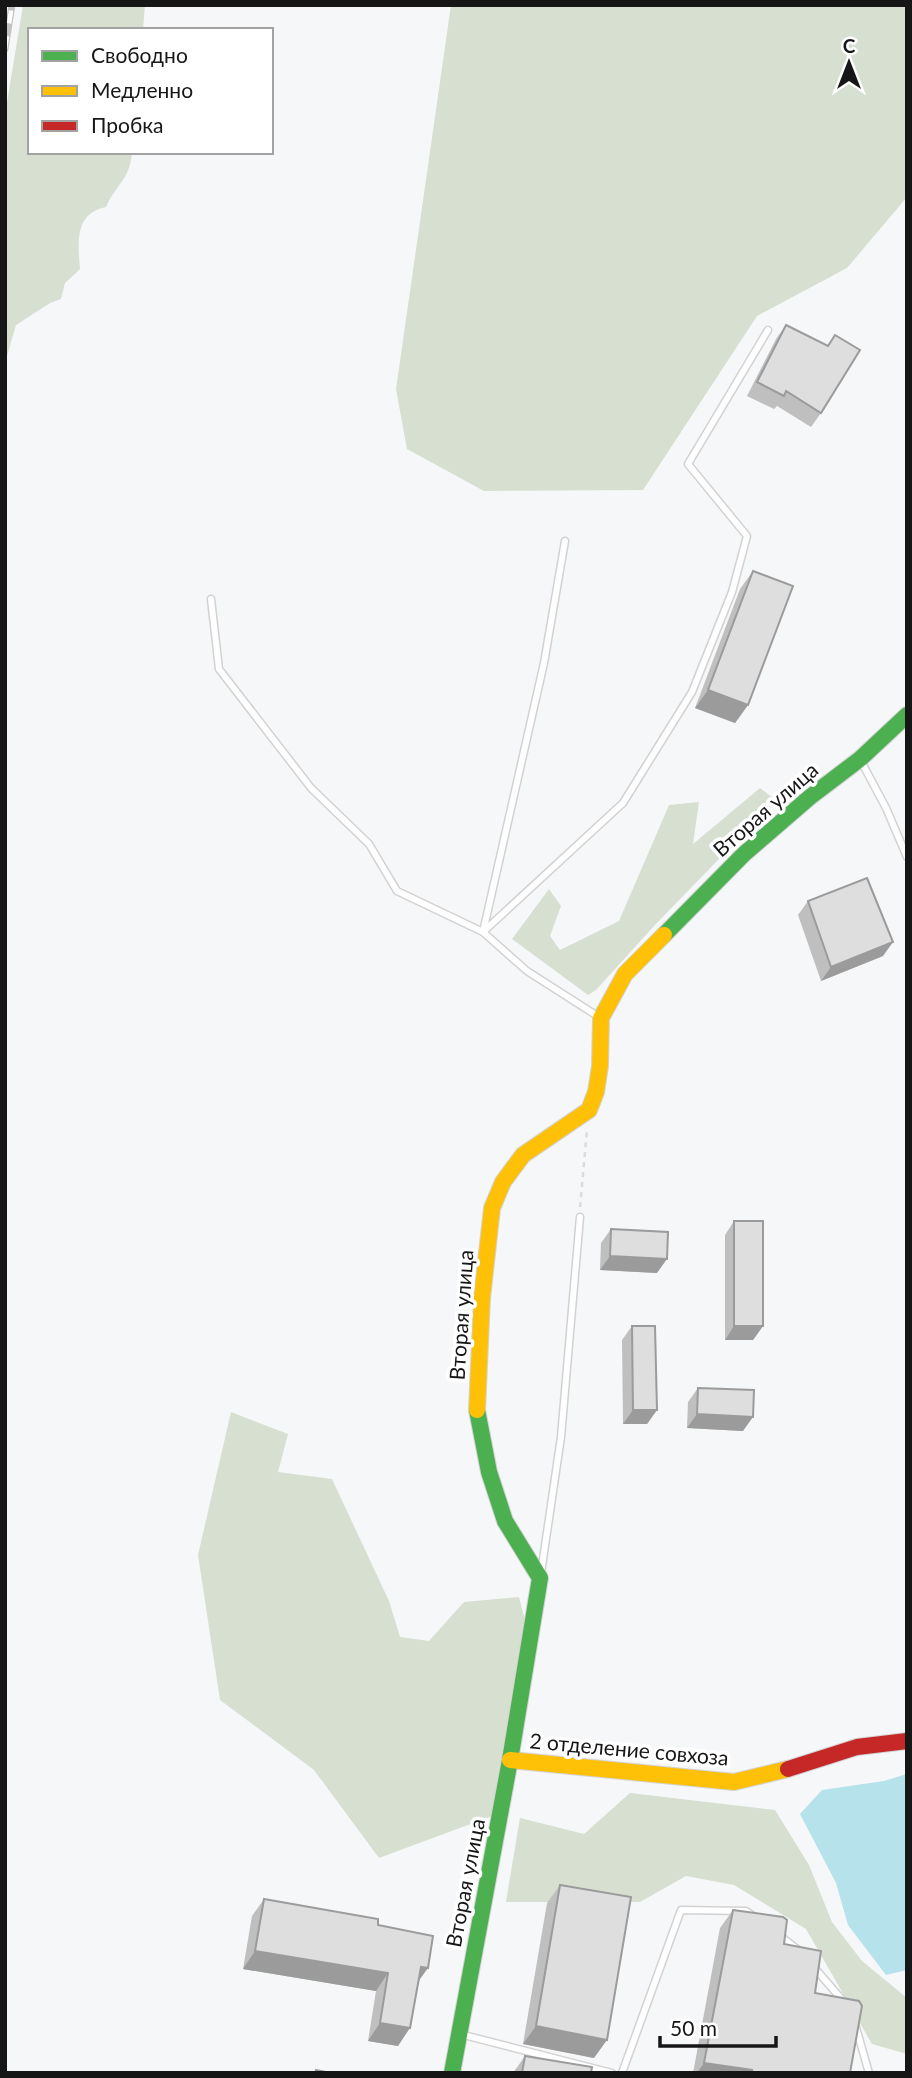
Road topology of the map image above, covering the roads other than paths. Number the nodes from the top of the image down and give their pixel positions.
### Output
1 (768, 330) dead end
2 (565, 541) dead end
3 (211, 599) dead end
4 (907, 715) edge
5 (860, 759) junction
6 (907, 857) edge
7 (483, 932) junction
8 (601, 1018) junction
9 (580, 1217) dead end
10 (540, 1578) junction
11 (907, 1741) edge
12 (510, 1760) junction
13 (756, 1918) edge
14 (777, 1933) edge
15 (848, 2011) edge
16 (854, 2021) edge
17 (458, 2033) junction
18 (452, 2073) edge
19 (612, 2073) edge
20 (622, 2073) edge
21 (869, 2073) edge

1 - 7 lane
2 - 7 lane
3 - 7 lane
4 - 5 street, Вторая улица
5 - 6 lane
5 - 8 street, Вторая улица
7 - 8 lane
8 - 10 street, Вторая улица
9 - 10 lane
10 - 12 street, Вторая улица
11 - 12 street, 2 отделение совхоза
12 - 17 street, Вторая улица
13 - 20 lane
14 - 15 lane
16 - 21 lane
17 - 18 street, Вторая улица
17 - 19 lane

